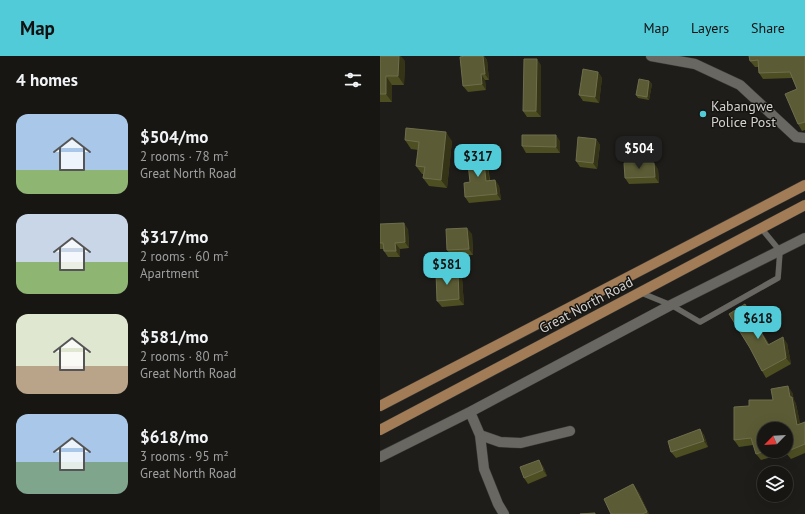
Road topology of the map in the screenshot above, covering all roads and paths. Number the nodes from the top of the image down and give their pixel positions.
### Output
1 (651, 56) edge
2 (805, 138) edge
3 (805, 186) edge
4 (805, 205) edge
5 (761, 228) junction
6 (805, 238) edge
7 (780, 251) junction
8 (639, 292) junction
9 (671, 306) junction
10 (380, 406) edge
11 (470, 412) junction
12 (380, 430) edge
13 (570, 431) dead end
14 (480, 435) junction
15 (380, 457) edge
16 (504, 514) edge

1 - 2 street
3 - 10 main road, Great North Road
4 - 5 main road, Great North Road
5 - 7 lane
5 - 8 main road, Great North Road
6 - 7 street
7 - 9 street
7 - 9 lane
8 - 9 lane
8 - 12 main road, Great North Road
9 - 11 street
11 - 14 street
11 - 15 street
13 - 14 street
14 - 16 street

